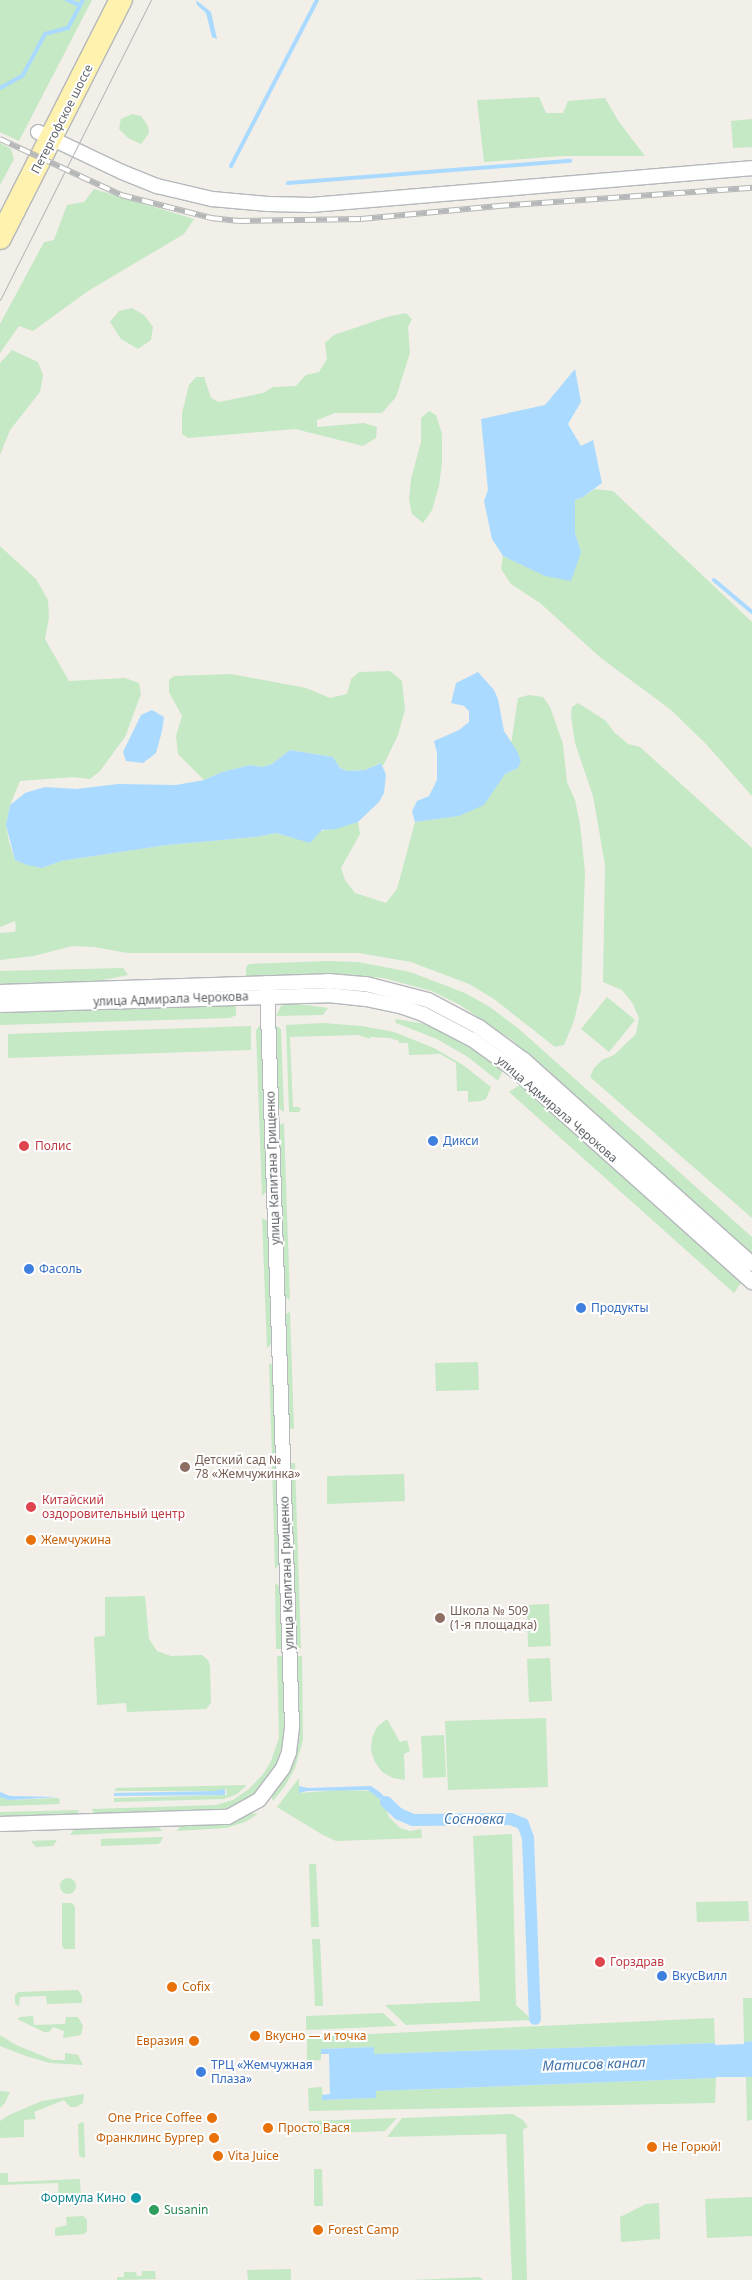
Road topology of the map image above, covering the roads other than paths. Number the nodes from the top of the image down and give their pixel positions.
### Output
1 (104, 0) edge
2 (122, 0) edge
3 (45, 135) junction
4 (752, 168) edge
5 (0, 208) edge
6 (0, 238) edge
7 (267, 989) junction
8 (0, 992) edge
9 (0, 1005) edge
10 (752, 1264) edge
11 (752, 1282) edge
12 (0, 1824) edge

1 - 3 main road, Петергофское шоссе
2 - 3 main road, Петергофское шоссе
3 - 4 street
3 - 5 main road, Петергофское шоссе
3 - 6 main road, Петергофское шоссе
7 - 8 street, улица Адмирала Черокова
7 - 9 street, улица Адмирала Черокова
7 - 10 street, улица Адмирала Черокова
7 - 11 street, улица Адмирала Черокова
7 - 12 street, улица Капитана Грищенко

